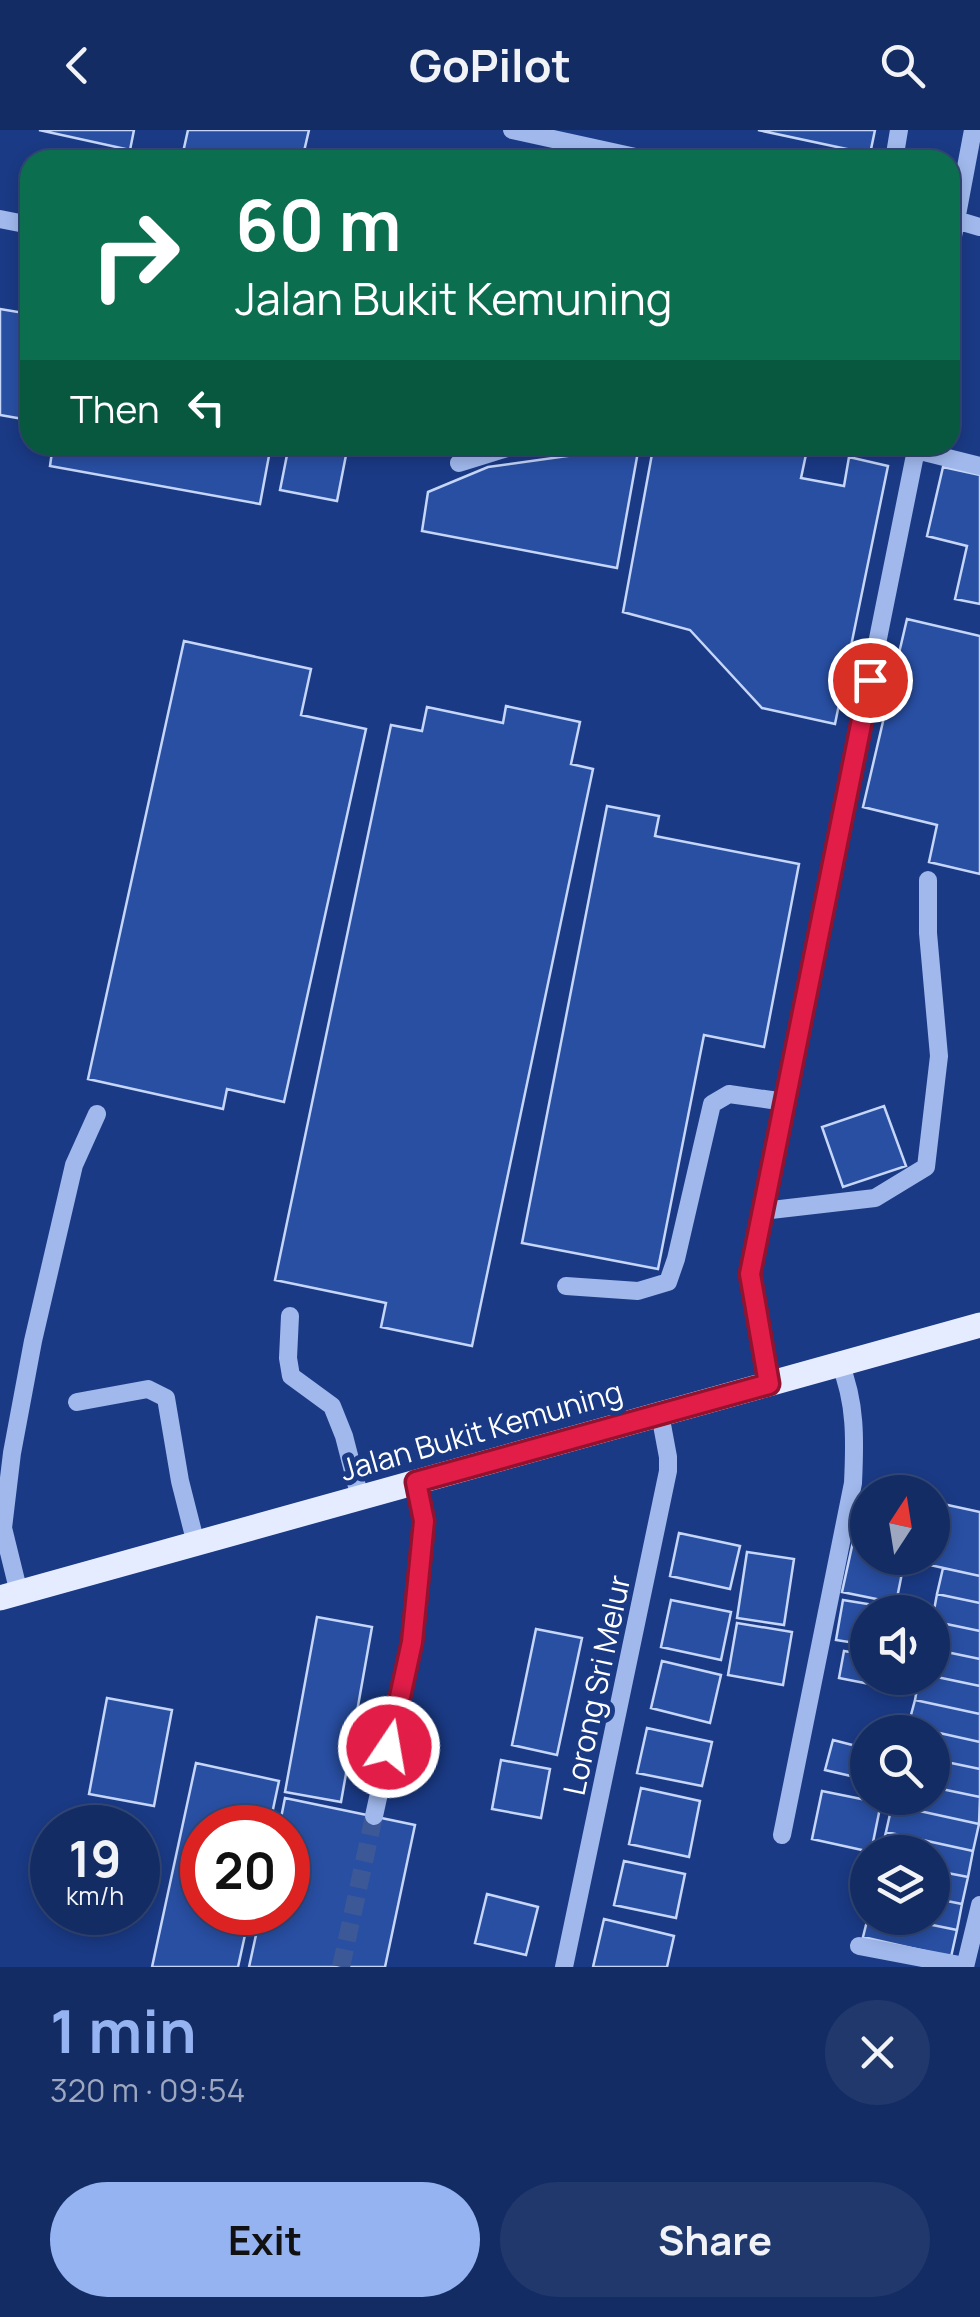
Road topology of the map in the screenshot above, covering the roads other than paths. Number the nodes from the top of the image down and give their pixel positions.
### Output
1 (512, 130) edge
2 (974, 130) edge
3 (604, 150) edge
4 (960, 200) edge
5 (486, 455) edge
6 (916, 455) edge
7 (942, 455) edge
8 (459, 464) dead end
9 (980, 466) edge
10 (928, 880) dead end
11 (784, 1102) junction
12 (97, 1114) dead end
13 (762, 1210) junction
14 (566, 1286) dead end
15 (290, 1316) dead end
16 (980, 1325) edge
17 (840, 1364) junction
18 (769, 1384) junction
19 (78, 1402) dead end
20 (660, 1414) junction
21 (416, 1482) junction
22 (360, 1498) junction
23 (196, 1544) junction
24 (9, 1596) edge
25 (374, 1816) tunnel mouth
26 (782, 1835) dead end
27 (980, 1905) edge
28 (859, 1946) dead end
29 (564, 1967) edge
30 (965, 1967) edge

1 - 3 street
2 - 4 street
5 - 8 street
6 - 11 street
7 - 9 street
10 - 13 street
11 - 13 street
11 - 14 street
12 - 24 street
13 - 18 street
15 - 22 street
16 - 17 main road, Jalan Bukit Kemuning
17 - 18 main road, Jalan Bukit Kemuning
17 - 26 street
18 - 20 main road, Jalan Bukit Kemuning
19 - 23 street
20 - 21 main road, Jalan Bukit Kemuning
20 - 29 street, Lorong Sri Melur
21 - 22 main road, Jalan Bukit Kemuning
21 - 25 street
22 - 23 main road, Jalan Bukit Kemuning
23 - 24 main road, Jalan Bukit Kemuning
27 - 30 street
28 - 30 street

